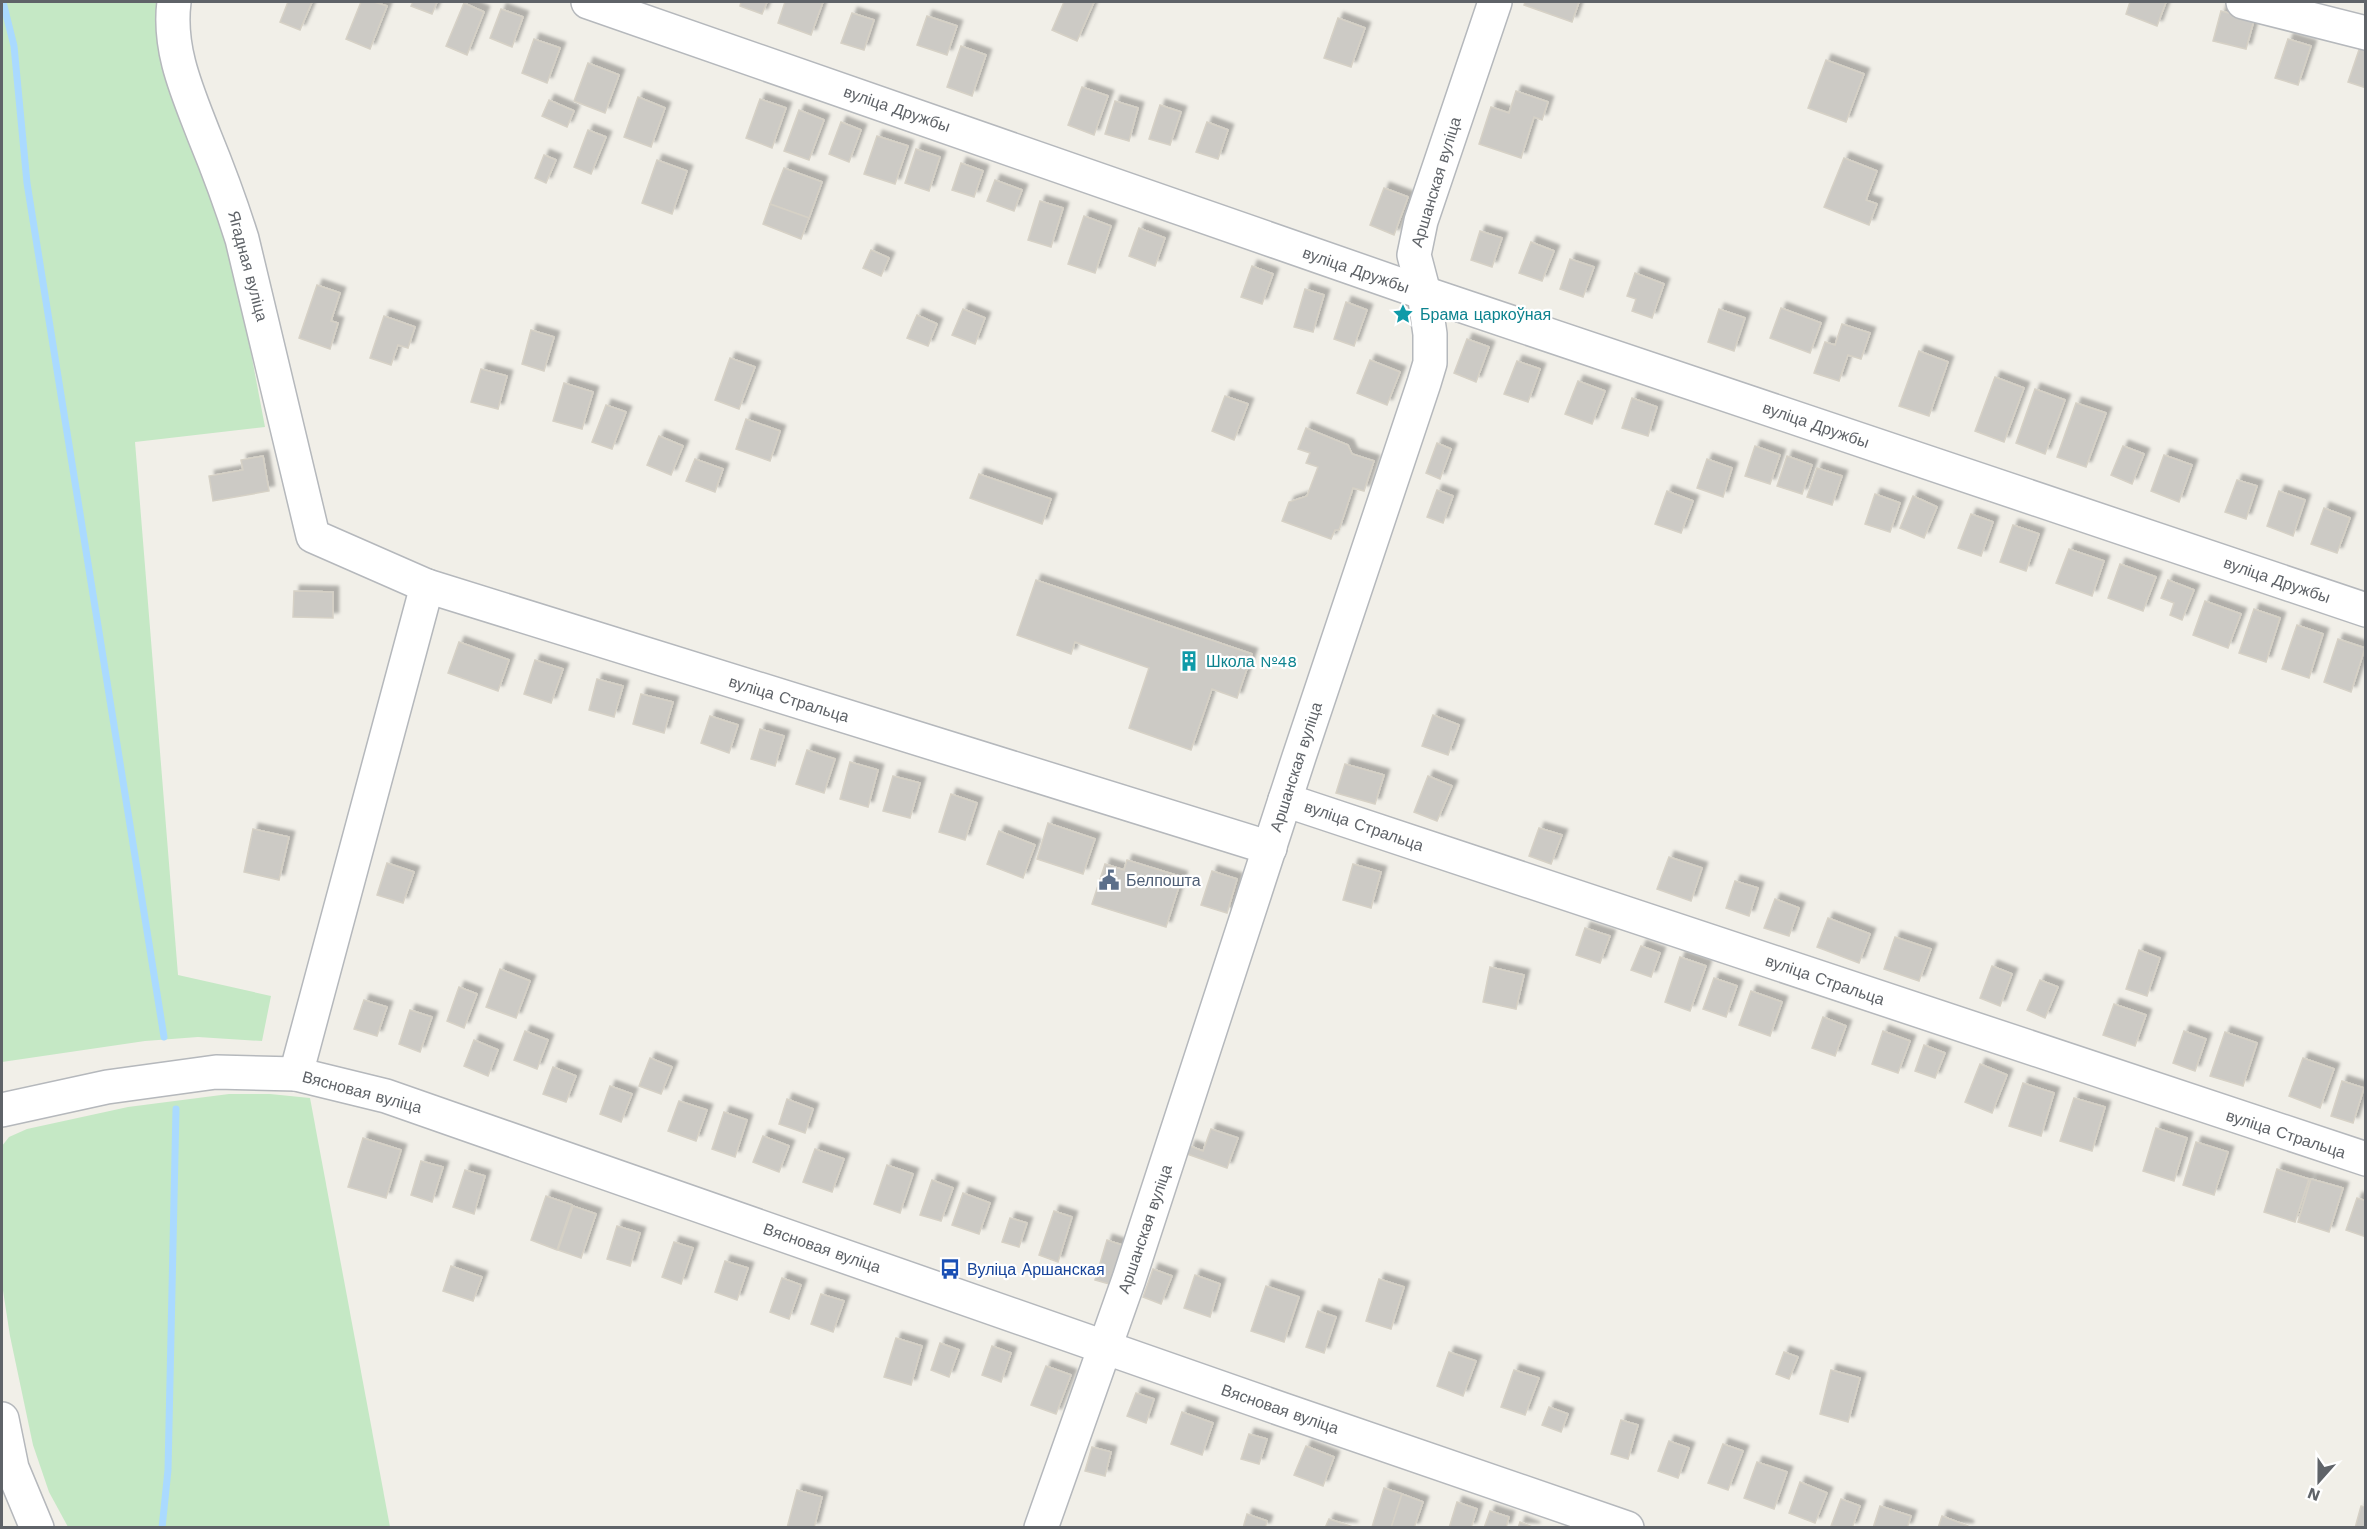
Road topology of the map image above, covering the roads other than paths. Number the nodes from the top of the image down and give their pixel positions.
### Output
1 (174, 2) edge
2 (588, 2) edge
3 (1495, 2) edge
4 (2243, 2) edge
5 (2366, 33) edge
6 (1424, 293) junction
7 (314, 536) joint
8 (427, 586) junction
9 (2366, 610) edge
10 (1285, 800) junction
11 (1270, 848) junction
12 (297, 1074) junction
13 (2, 1110) edge
14 (2366, 1160) edge
15 (1104, 1347) junction
16 (2, 1419) edge
17 (21, 1510) edge
18 (1041, 1527) edge
19 (1627, 1527) edge

1 - 7 street, Ягадная вуліца
2 - 6 street, вуліца Дружбы
3 - 6 street, Аршанская вуліца
4 - 5 street
6 - 9 street, вуліца Дружбы
6 - 10 street, Аршанская вуліца
7 - 8 street, вуліца Стральца
8 - 11 street, вуліца Стральца
8 - 12 street
10 - 11 street, Аршанская вуліца
10 - 14 street, вуліца Стральца
11 - 15 street, Аршанская вуліца
12 - 13 street, Вясновая вуліца
12 - 15 street, Вясновая вуліца
15 - 18 street, Аршанская вуліца
15 - 19 street, Вясновая вуліца
16 - 17 street

